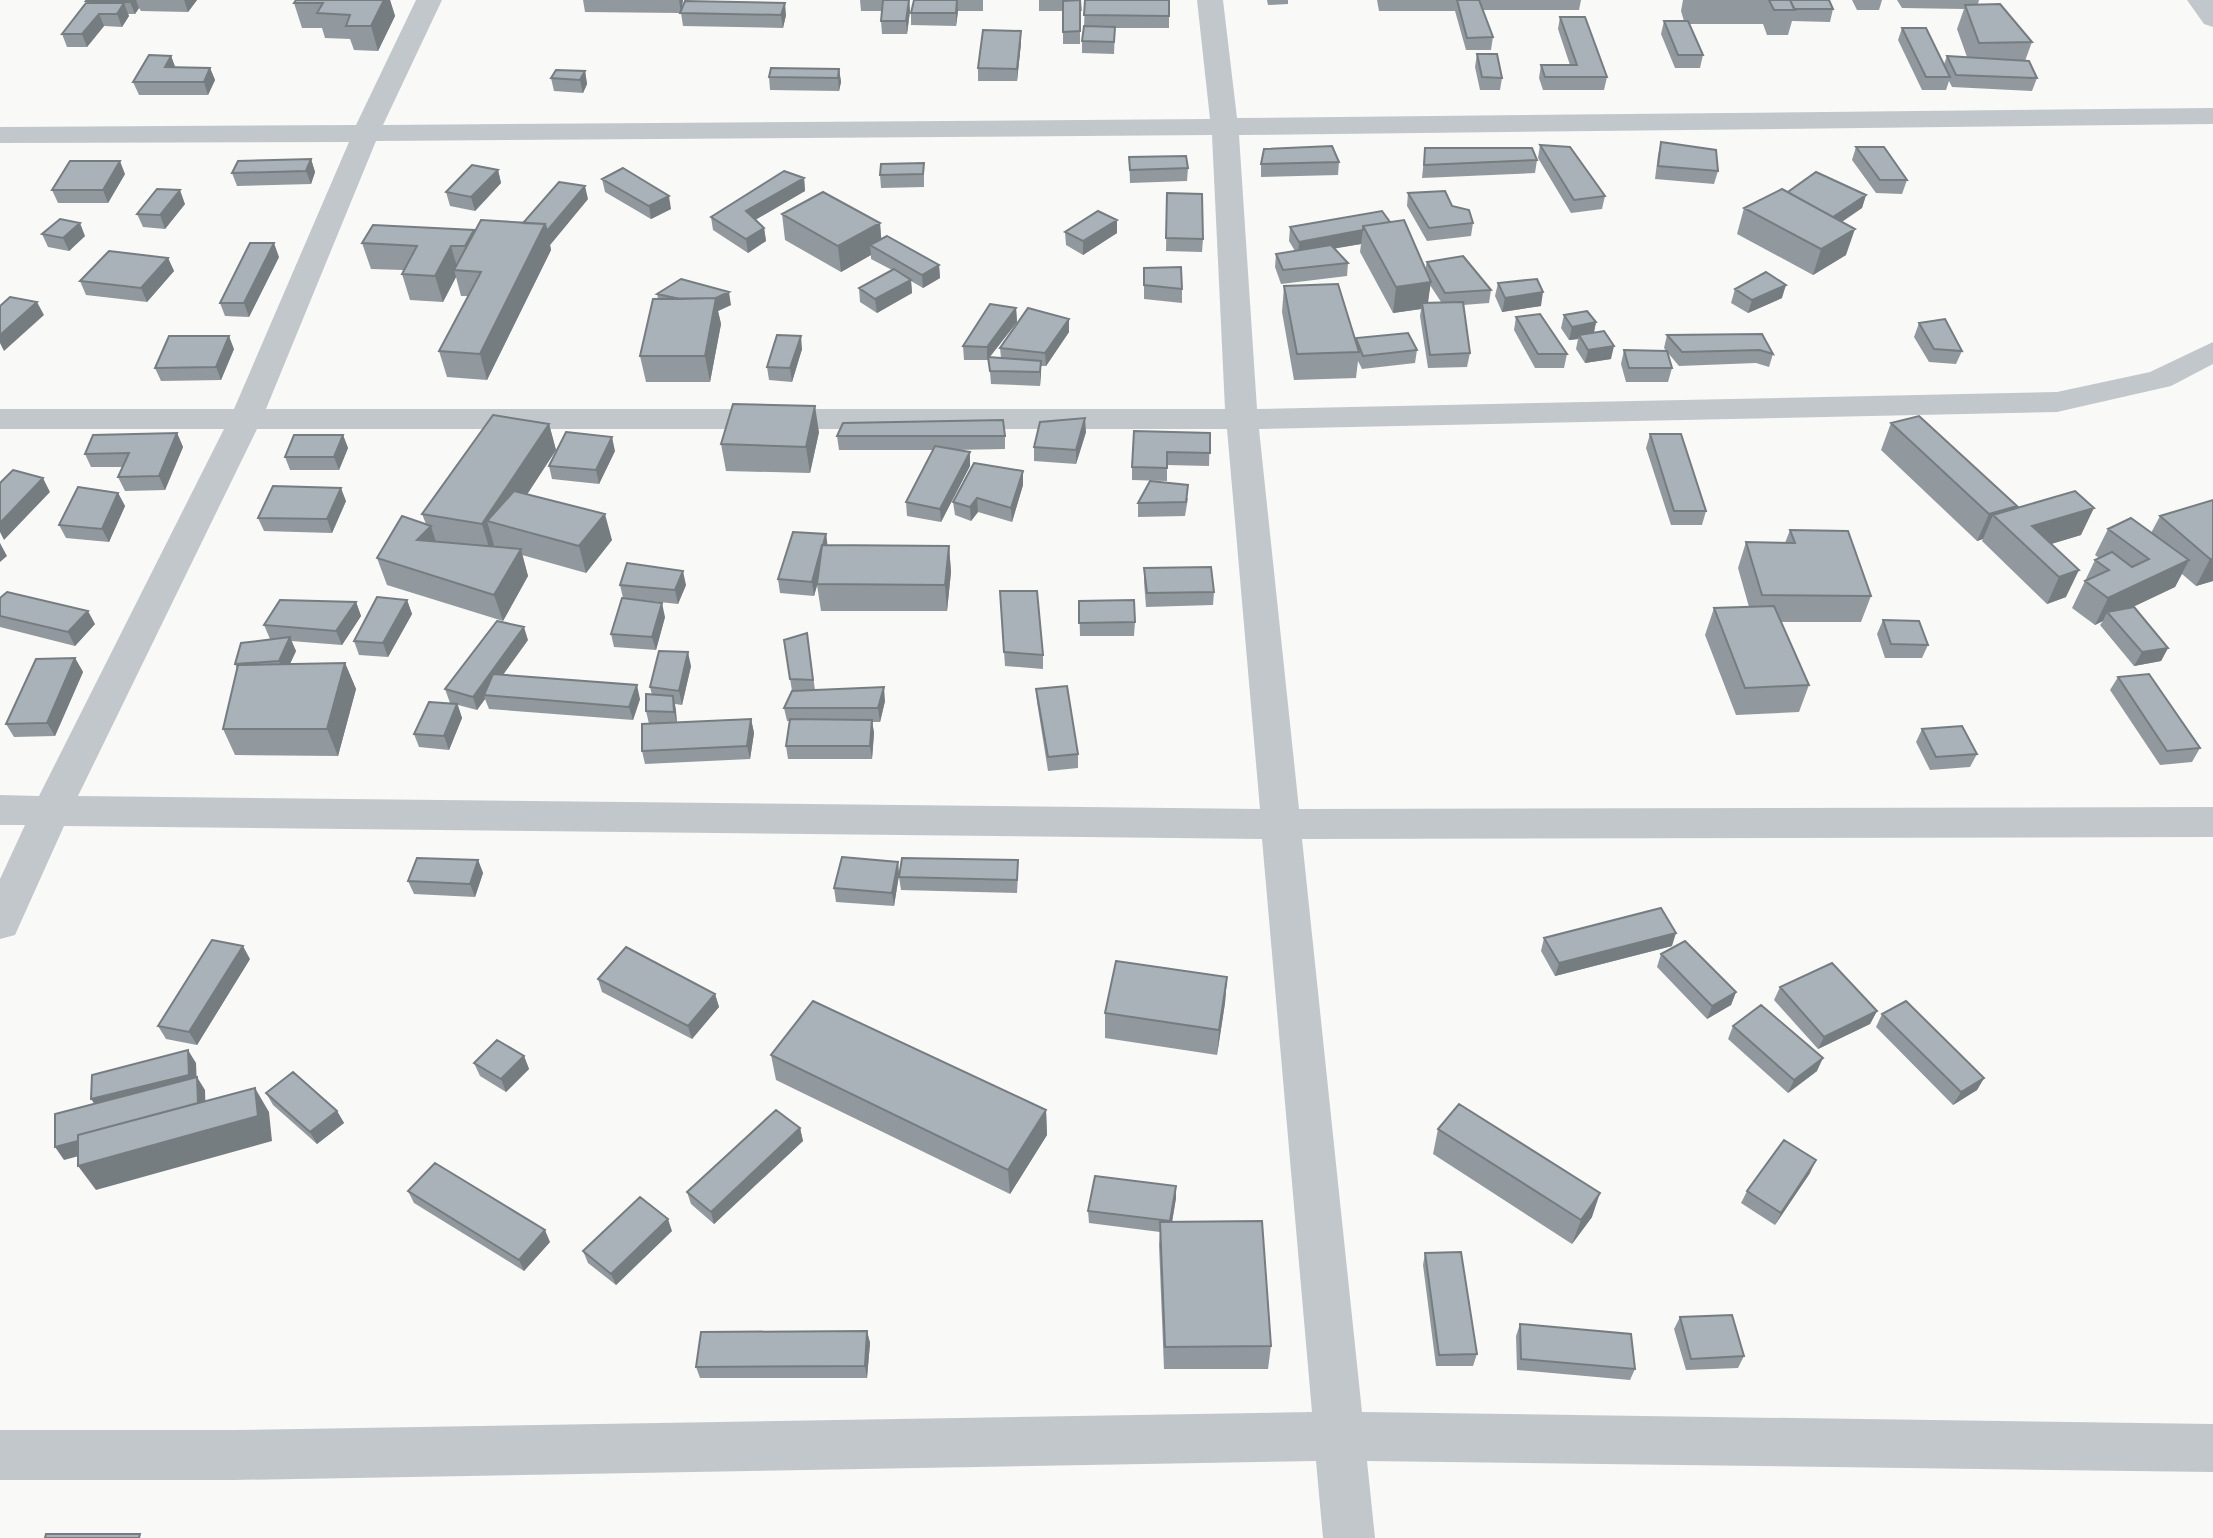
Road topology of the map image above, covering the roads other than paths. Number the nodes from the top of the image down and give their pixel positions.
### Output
1 (429, 0) edge
2 (1210, 0) edge
3 (2200, 0) edge
4 (2213, 19) edge
5 (2213, 116) edge
6 (1225, 128) junction
7 (366, 133) junction
8 (0, 135) edge
9 (2213, 351) edge
10 (246, 418) junction
11 (0, 419) edge
12 (1242, 419) junction
13 (52, 809) junction
14 (0, 810) edge
15 (2213, 822) edge
16 (1279, 824) junction
17 (0, 923) edge
18 (1339, 1436) junction
19 (2213, 1448) edge
20 (0, 1455) edge
21 (1349, 1538) edge

1 - 7 street
2 - 6 street
3 - 4 street
5 - 6 street
6 - 7 street
6 - 12 street
7 - 8 street
7 - 10 street
9 - 12 street
10 - 11 street
10 - 12 street
10 - 13 street
12 - 16 street
13 - 14 street
13 - 16 street
13 - 17 street
15 - 16 street
16 - 18 street
18 - 19 street
18 - 20 street
18 - 21 street

